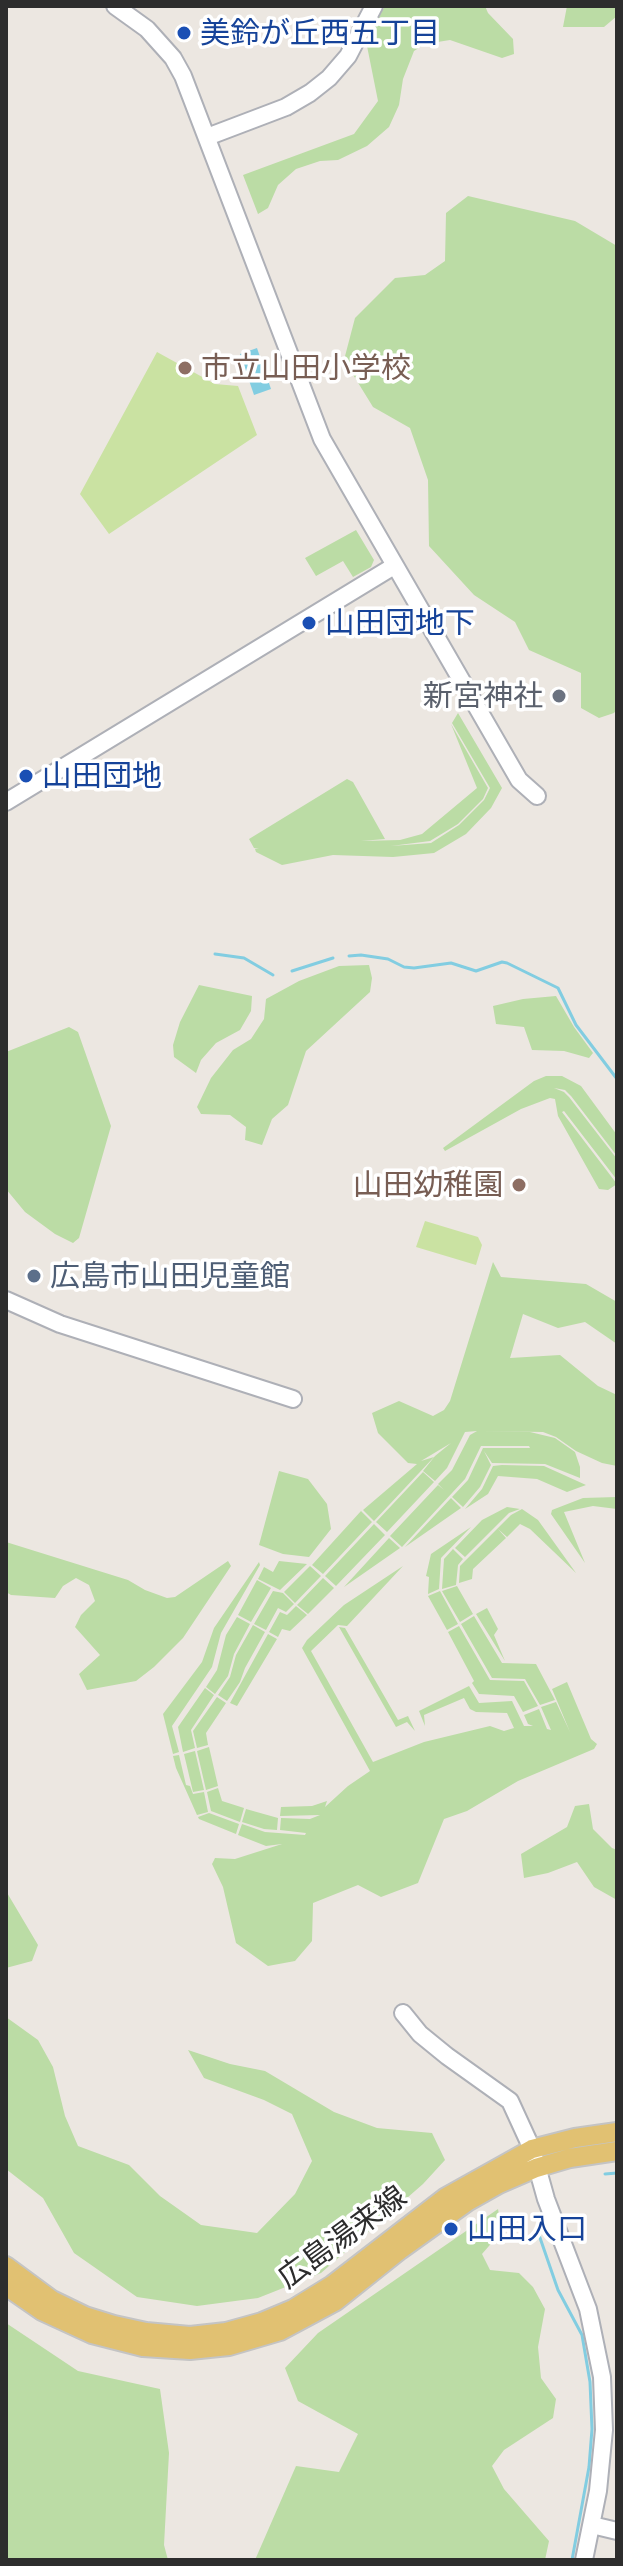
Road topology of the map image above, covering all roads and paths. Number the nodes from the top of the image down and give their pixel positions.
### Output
1 (115, 6) edge
2 (374, 6) edge
3 (207, 137) junction
4 (394, 566) junction
5 (537, 796) dead end
6 (6, 802) edge
7 (6, 1300) edge
8 (293, 1399) dead end
9 (403, 2013) dead end
10 (617, 2132) edge
11 (617, 2151) edge
12 (534, 2159) junction
13 (6, 2266) edge
14 (6, 2286) edge
15 (592, 2525) junction
16 (617, 2531) edge
17 (584, 2560) edge

1 - 3 street
2 - 3 street
3 - 4 street
4 - 5 street
4 - 6 street
7 - 8 street
9 - 12 street
10 - 12 main road, 広島湯来線
11 - 12 main road, 広島湯来線
12 - 13 main road, 広島湯来線
12 - 14 main road, 広島湯来線
12 - 15 street
15 - 16 street
15 - 17 street

